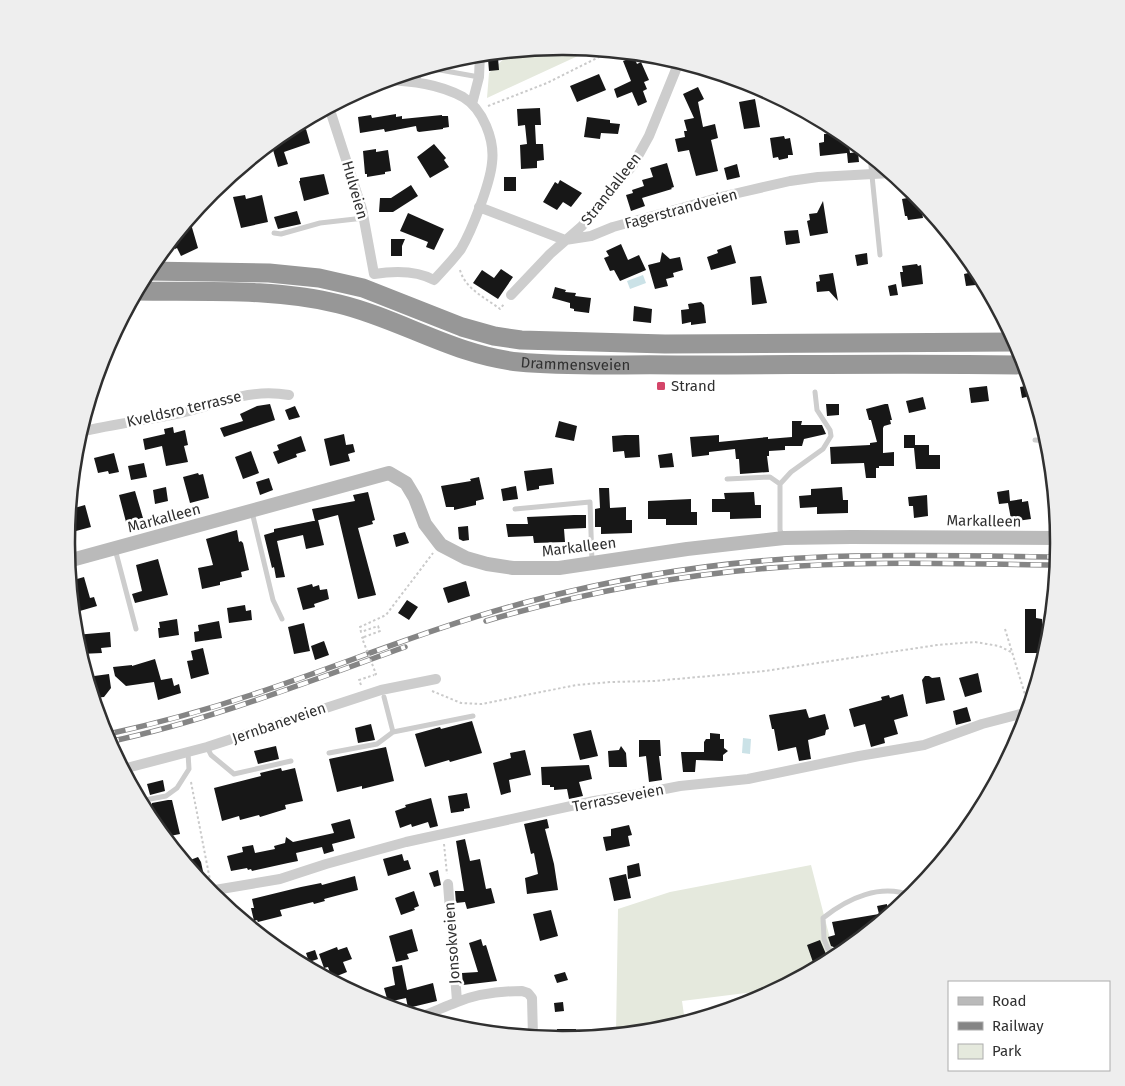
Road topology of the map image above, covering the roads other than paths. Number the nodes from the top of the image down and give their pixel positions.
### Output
1 (480, 62) edge
2 (676, 69) edge
3 (443, 70) edge
4 (479, 77) junction
5 (416, 78) edge
6 (407, 81) edge
7 (415, 81) junction
8 (472, 104) junction
9 (331, 114) edge
10 (871, 165) edge
11 (872, 174) junction
12 (881, 174) edge
13 (478, 207) junction
14 (364, 218) junction
15 (274, 233) dead end
16 (565, 240) junction
17 (880, 255) dead end
18 (158, 271) edge
19 (145, 291) edge
20 (511, 294) road end
21 (1007, 342) edge
22 (1016, 364) edge
23 (815, 392) dead end
24 (289, 395) dead end
25 (88, 430) edge
26 (1034, 440) dead end
27 (1039, 440) edge
28 (727, 479) dead end
29 (780, 484) junction
30 (515, 509) dead end
31 (252, 511) junction
32 (784, 538) junction
33 (1050, 538) edge
34 (115, 548) junction
35 (75, 559) edge
36 (592, 564) junction
37 (282, 620) dead end
38 (136, 628) dead end
39 (436, 679) dead end
40 (384, 697) dead end
41 (1021, 710) edge
42 (473, 716) dead end
43 (392, 732) junction
44 (207, 747) junction
45 (188, 753) junction
46 (329, 753) dead end
47 (291, 761) dead end
48 (130, 767) edge
49 (148, 799) edge
50 (448, 884) dead end
51 (218, 889) edge
52 (903, 893) edge
53 (832, 950) edge
54 (457, 1002) junction
55 (431, 1013) edge
56 (533, 1030) edge

1 - 4 street
2 - 16 street, Strandalleen
3 - 4 lane
4 - 8 street
5 - 7 street
6 - 7 street
7 - 8 street
8 - 13 street
9 - 14 street, Hulveien
10 - 11 lane
11 - 12 street, Fagerstrandveien
11 - 16 street, Fagerstrandveien
11 - 17 lane
13 - 14 street, Hulveien
13 - 16 street, Fagerstrandveien
14 - 15 lane
16 - 20 street, Strandalleen
18 - 21 highway, Drammensveien
19 - 22 highway, Drammensveien
23 - 29 lane
24 - 25 street, Kveldsro terrasse
26 - 27 lane
28 - 29 lane
29 - 32 lane
30 - 36 lane
31 - 34 main road, Markalleen
31 - 36 main road, Markalleen
31 - 37 lane
32 - 33 main road, Markalleen
32 - 36 main road, Markalleen
34 - 35 main road, Markalleen
34 - 38 lane
39 - 44 street, Jernbaneveien
40 - 43 lane
41 - 51 street, Terrasseveien
42 - 43 lane
43 - 46 lane
44 - 45 street, Jernbaneveien
44 - 47 lane
45 - 48 street, Jernbaneveien
45 - 49 lane
50 - 54 street, Jonsokveien
52 - 53 lane
54 - 55 street, Jonsokveien
54 - 56 street, Jonsokveien

